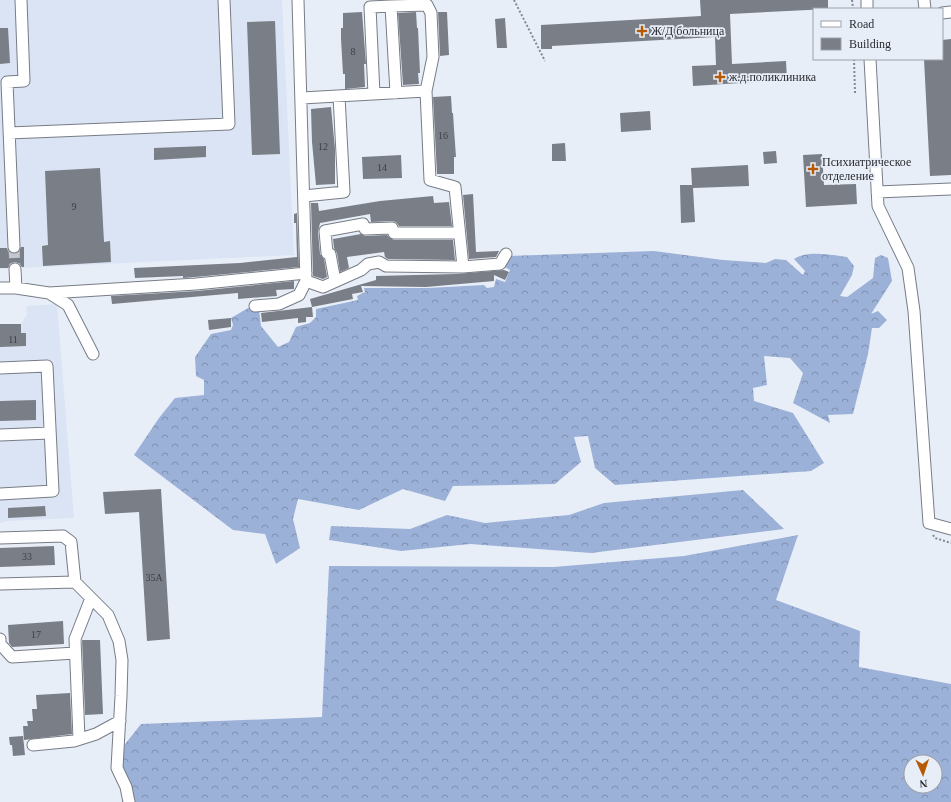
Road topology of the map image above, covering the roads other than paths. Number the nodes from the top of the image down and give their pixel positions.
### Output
1 (21, 0) edge
2 (224, 0) edge
3 (298, 0) edge
4 (411, 3) edge
5 (391, 6) junction
6 (870, 60) edge
7 (426, 91) junction
8 (396, 93) junction
9 (374, 94) junction
10 (339, 96) junction
11 (302, 98) junction
12 (10, 133) junction
13 (951, 189) edge
14 (877, 192) junction
15 (304, 196) junction
16 (459, 233) junction
17 (14, 247) tunnel mouth
18 (506, 254) dead end
19 (463, 267) junction
20 (15, 269) tunnel mouth
21 (306, 277) junction
22 (335, 281) junction
23 (0, 288) edge
24 (16, 288) junction
25 (50, 293) junction
26 (255, 306) dead end
27 (93, 354) dead end
28 (0, 368) edge
29 (50, 433) junction
30 (0, 435) edge
31 (0, 494) edge
32 (951, 529) edge
33 (0, 538) edge
34 (75, 582) junction
35 (0, 584) edge
36 (91, 598) junction
37 (0, 639) edge
38 (75, 653) junction
39 (120, 721) junction
40 (79, 739) junction
41 (32, 745) dead end
42 (129, 802) edge

1 - 12 street
2 - 12 street
3 - 11 street
4 - 5 street
4 - 7 street
5 - 8 street
5 - 9 street
6 - 14 street
7 - 8 street
7 - 16 street
8 - 9 street
9 - 10 street
10 - 11 street
10 - 15 street
11 - 15 street
12 - 17 street
13 - 14 street
14 - 32 street
15 - 21 street
16 - 19 street
16 - 22 street
18 - 19 street
19 - 22 street
20 - 24 street
21 - 22 street
21 - 25 street
21 - 26 street
23 - 24 street
24 - 25 street
25 - 27 street
28 - 29 street
29 - 30 street
29 - 31 street
33 - 34 street
34 - 35 street
34 - 36 street
36 - 38 street
36 - 39 street
37 - 38 street
38 - 40 street
39 - 40 street
39 - 42 street
40 - 41 street

